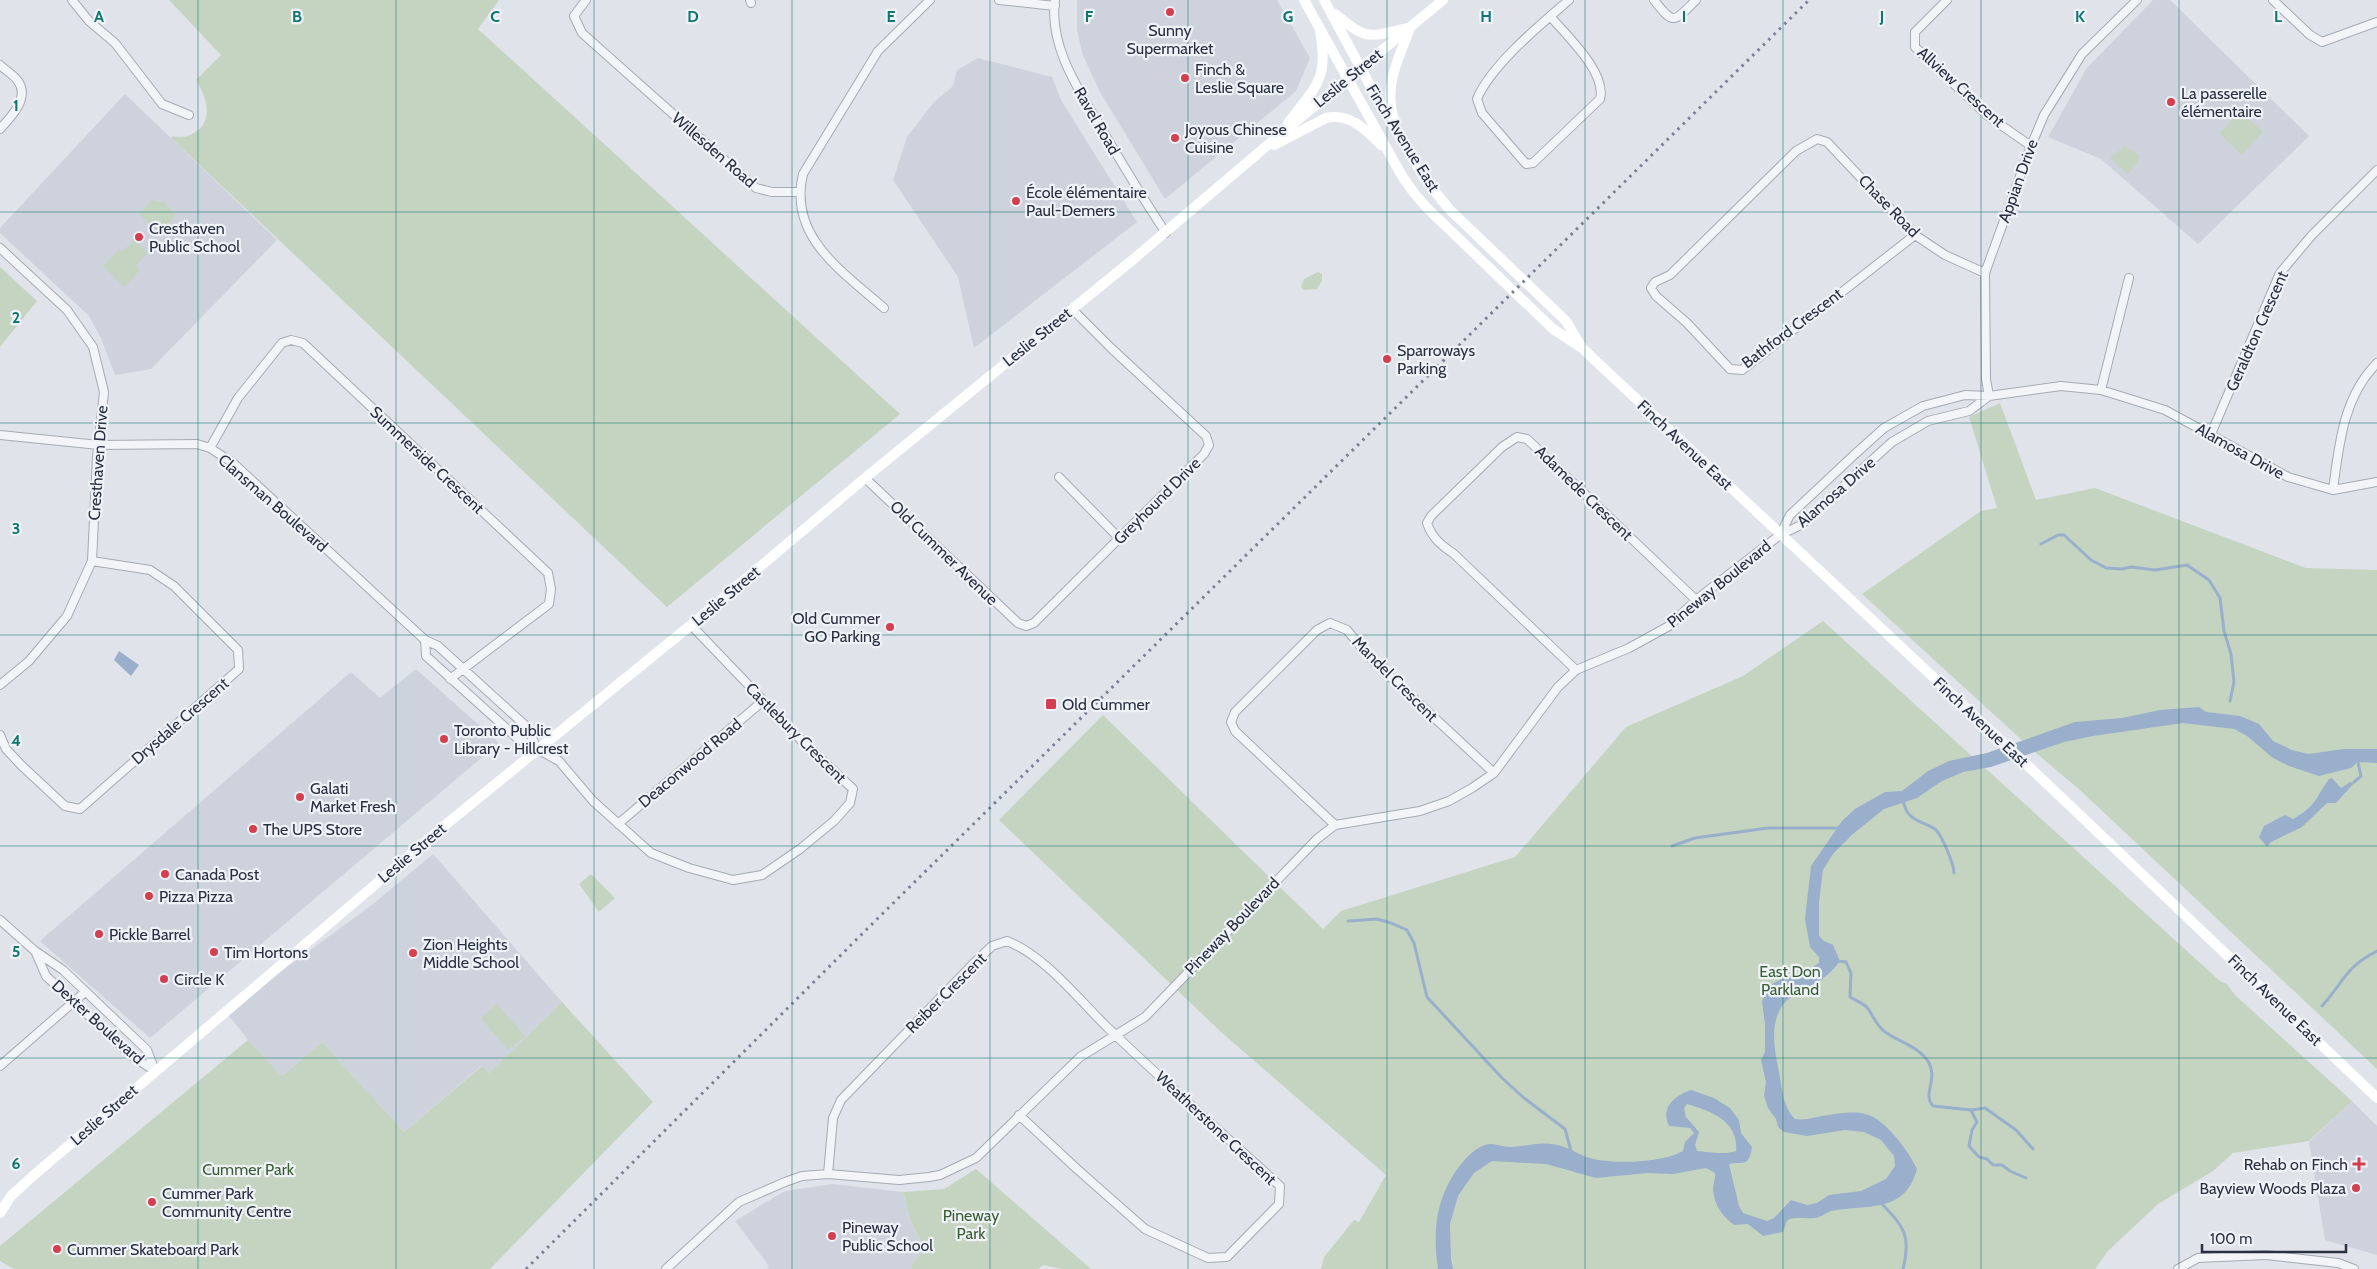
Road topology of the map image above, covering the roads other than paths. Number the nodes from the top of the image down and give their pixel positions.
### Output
1 (72, 0) edge
2 (586, 0) edge
3 (930, 0) edge
4 (999, 0) edge
5 (1304, 0) edge
6 (1324, 0) edge
7 (1444, 0) edge
8 (1569, 0) edge
9 (1654, 0) edge
10 (1696, 0) edge
11 (1948, 0) edge
12 (2138, 0) edge
13 (2273, 0) edge
14 (1055, 3) edge
15 (1332, 12) junction
16 (1550, 16) junction
17 (2377, 22) edge
18 (1318, 23) junction
19 (1411, 27) junction
20 (0, 65) edge
21 (1361, 68) junction
22 (1349, 78) junction
23 (189, 115) dead end
24 (0, 129) edge
25 (1276, 138) junction
26 (1401, 142) junction
27 (1827, 142) joint
28 (2031, 146) junction
29 (1260, 152) junction
30 (1392, 159) junction
31 (2377, 170) edge
32 (798, 192) junction
33 (1166, 232) junction
34 (1915, 235) junction
35 (0, 248) edge
36 (1985, 273) junction
37 (2129, 278) dead end
38 (884, 308) dead end
39 (1072, 308) junction
40 (1582, 348) junction
41 (2377, 363) edge
42 (2101, 390) junction
43 (1989, 396) junction
44 (2211, 434) junction
45 (0, 435) edge
46 (99, 445) junction
47 (210, 448) junction
48 (1059, 477) dead end
49 (865, 478) junction
50 (2377, 482) edge
51 (2333, 490) junction
52 (1780, 535) junction
53 (1119, 538) junction
54 (92, 561) junction
55 (1696, 600) junction
56 (691, 625) junction
57 (1026, 626) joint
58 (425, 640) junction
59 (463, 670) junction
60 (1576, 670) junction
61 (450, 679) junction
62 (0, 685) edge
63 (763, 701) junction
64 (0, 735) edge
65 (537, 749) junction
66 (1494, 773) junction
67 (618, 824) junction
68 (1335, 825) junction
69 (0, 920) edge
70 (35, 951) junction
71 (85, 992) junction
72 (73, 1001) junction
73 (1116, 1035) junction
74 (0, 1066) edge
75 (155, 1071) junction
76 (2377, 1098) edge
77 (1019, 1115) junction
78 (828, 1174) junction
79 (5, 1197) edge
80 (0, 1213) edge
81 (666, 1269) edge
82 (2178, 1269) edge
83 (2354, 1269) edge

1 - 23 street
2 - 32 street, Willesden Road
3 - 32 street
4 - 14 street
5 - 18 main road, Finch Avenue East
6 - 15 main road, Finch Avenue East
7 - 19 main road, Leslie Street
8 - 16 street
9 - 10 street
11 - 28 street, Allview Crescent
12 - 28 street, Appian Drive
13 - 17 street
14 - 33 street, Ravel Road
15 - 19 main road
15 - 21 main road, Finch Avenue East
16 - 16 street
18 - 22 main road, Finch Avenue East
18 - 25 main road
19 - 21 main road, Leslie Street
19 - 26 main road
20 - 24 street
21 - 22 main road, Leslie Street
21 - 26 main road, Finch Avenue East
22 - 25 main road, Leslie Street
22 - 30 main road, Finch Avenue East
25 - 29 main road, Leslie Street
26 - 40 main road, Finch Avenue East
27 - 34 street, Chase Road
27 - 34 street, Bathford Crescent
28 - 36 street, Appian Drive
29 - 30 main road
29 - 33 main road, Leslie Street
30 - 40 main road, Finch Avenue East
31 - 44 street, Geraldton Crescent
32 - 38 street
33 - 39 main road, Leslie Street
34 - 36 street, Chase Road
35 - 46 street, Cresthaven Drive
36 - 43 street, Appian Drive
37 - 42 street
39 - 49 main road, Leslie Street
39 - 53 street, Greyhound Drive
40 - 52 main road, Finch Avenue East
41 - 51 street
42 - 43 street, Alamosa Drive
42 - 44 street, Alamosa Drive
43 - 52 street, Alamosa Drive
43 - 52 street, Alamosa Drive
44 - 51 street, Alamosa Drive
45 - 46 street, Clansman Boulevard
46 - 47 street, Clansman Boulevard
46 - 54 street, Cresthaven Drive
47 - 58 street, Clansman Boulevard
47 - 59 street, Summerside Crescent
48 - 53 street
49 - 56 main road, Leslie Street
49 - 57 street, Old Cummer Avenue
50 - 51 street, Alamosa Drive
52 - 55 street, Pineway Boulevard
52 - 76 main road, Finch Avenue East
53 - 57 street, Greyhound Drive
54 - 62 street, Cresthaven Drive
54 - 64 street, Drysdale Crescent
55 - 60 street, Pineway Boulevard
55 - 60 street, Adamede Crescent
56 - 63 street, Castlebury Crescent
56 - 65 main road, Leslie Street
58 - 59 street, Clansman Boulevard
58 - 61 street, Clansman Boulevard
59 - 61 street, Summerside Crescent
59 - 65 street, Clansman Boulevard
60 - 66 street, Pineway Boulevard
61 - 65 street, Clansman Boulevard
63 - 67 street, Deaconwood Road
63 - 67 street, Castlebury Crescent
65 - 67 street, Castlebury Crescent
65 - 75 main road, Leslie Street
66 - 68 street, Pineway Boulevard
66 - 68 street, Mandel Crescent
68 - 73 street, Pineway Boulevard
69 - 70 street, Dexter Boulevard
70 - 71 street, Dexter Boulevard
70 - 72 street, Dexter Boulevard
71 - 72 street
71 - 75 street, Dexter Boulevard
72 - 74 street
72 - 75 street, Dexter Boulevard
73 - 77 street, Pineway Boulevard
73 - 77 street, Weatherstone Crescent
73 - 78 street, Reiber Crescent
75 - 79 main road, Leslie Street
77 - 78 street, Pineway Boulevard
78 - 81 street, Pineway Boulevard
79 - 80 main road, Leslie Street
82 - 83 street

